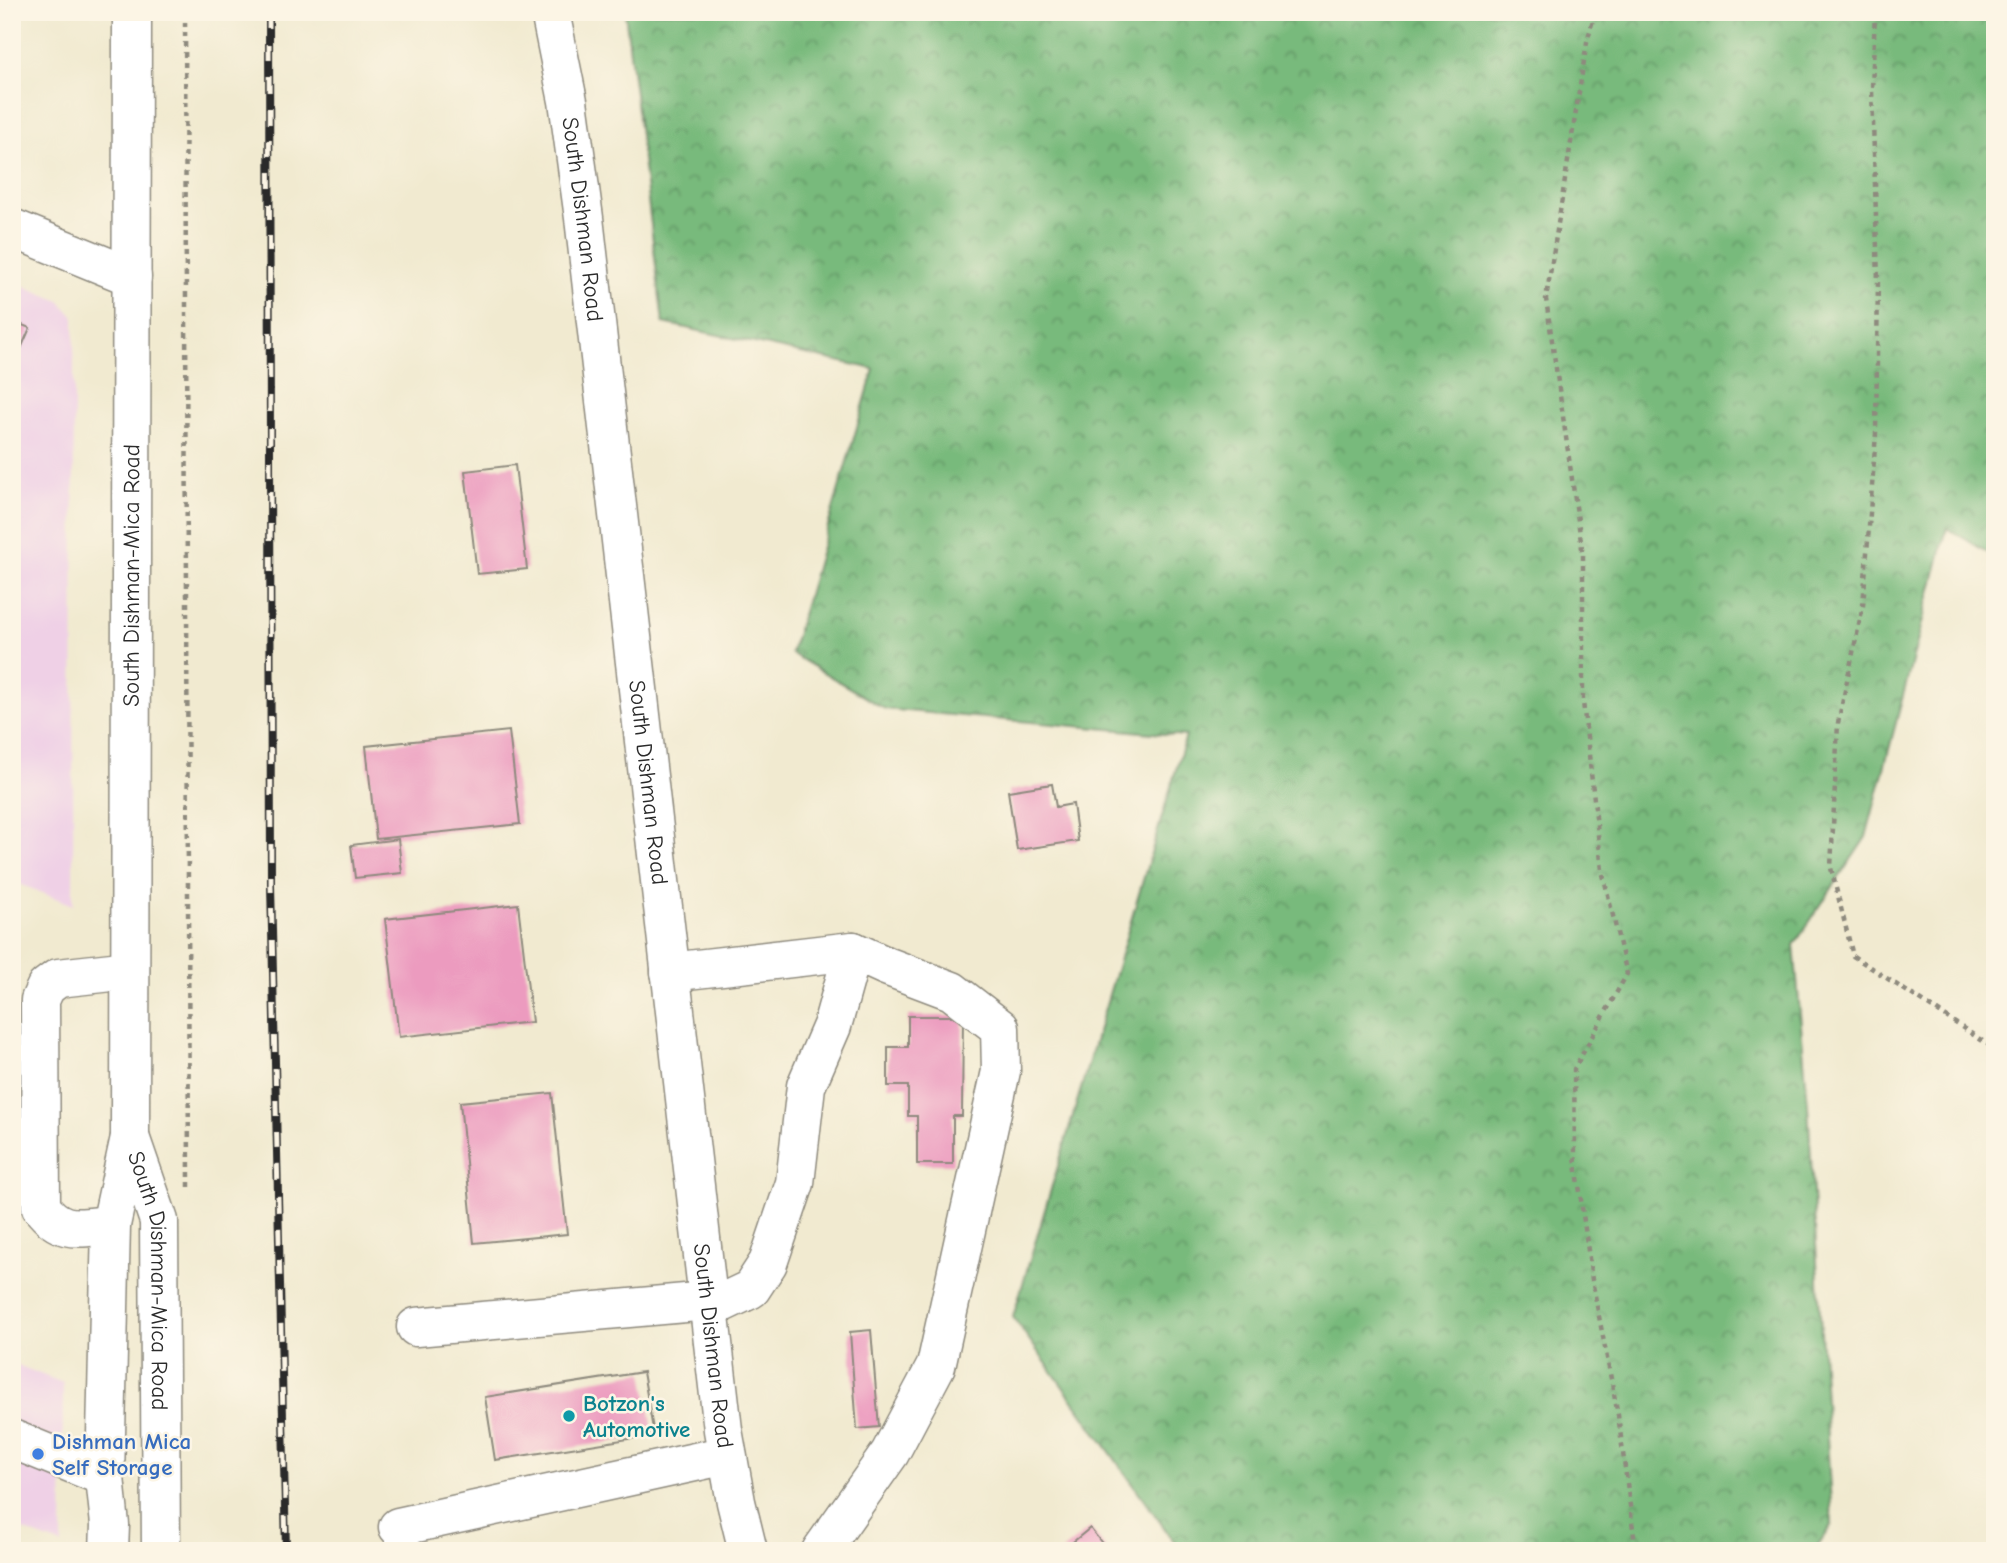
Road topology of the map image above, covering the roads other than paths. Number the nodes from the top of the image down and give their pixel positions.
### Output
1 (132, 12) edge
2 (550, 12) edge
3 (12, 228) edge
4 (132, 277) junction
5 (853, 951) junction
6 (130, 970) junction
7 (670, 972) junction
8 (130, 1137) junction
9 (111, 1225) junction
10 (708, 1305) junction
11 (416, 1327) dead end
12 (12, 1439) edge
13 (727, 1455) junction
14 (105, 1477) junction
15 (398, 1527) dead end
16 (109, 1551) edge
17 (161, 1551) edge
18 (748, 1551) edge
19 (821, 1551) edge

1 - 4 main road, South Dishman-Mica Road
2 - 7 main road, South Dishman Road
3 - 4 main road
4 - 6 main road, South Dishman-Mica Road
5 - 7 main road
5 - 10 main road
5 - 19 main road
6 - 8 main road, South Dishman-Mica Road
6 - 9 main road
7 - 10 main road, South Dishman Road
8 - 9 main road, South Dishman-Mica Road
8 - 17 main road, South Dishman-Mica Road
9 - 14 main road, South Dishman-Mica Road
10 - 11 main road
10 - 13 main road, South Dishman Road
12 - 14 main road
13 - 15 main road
13 - 18 main road, South Dishman Road
14 - 16 main road, South Dishman-Mica Road

